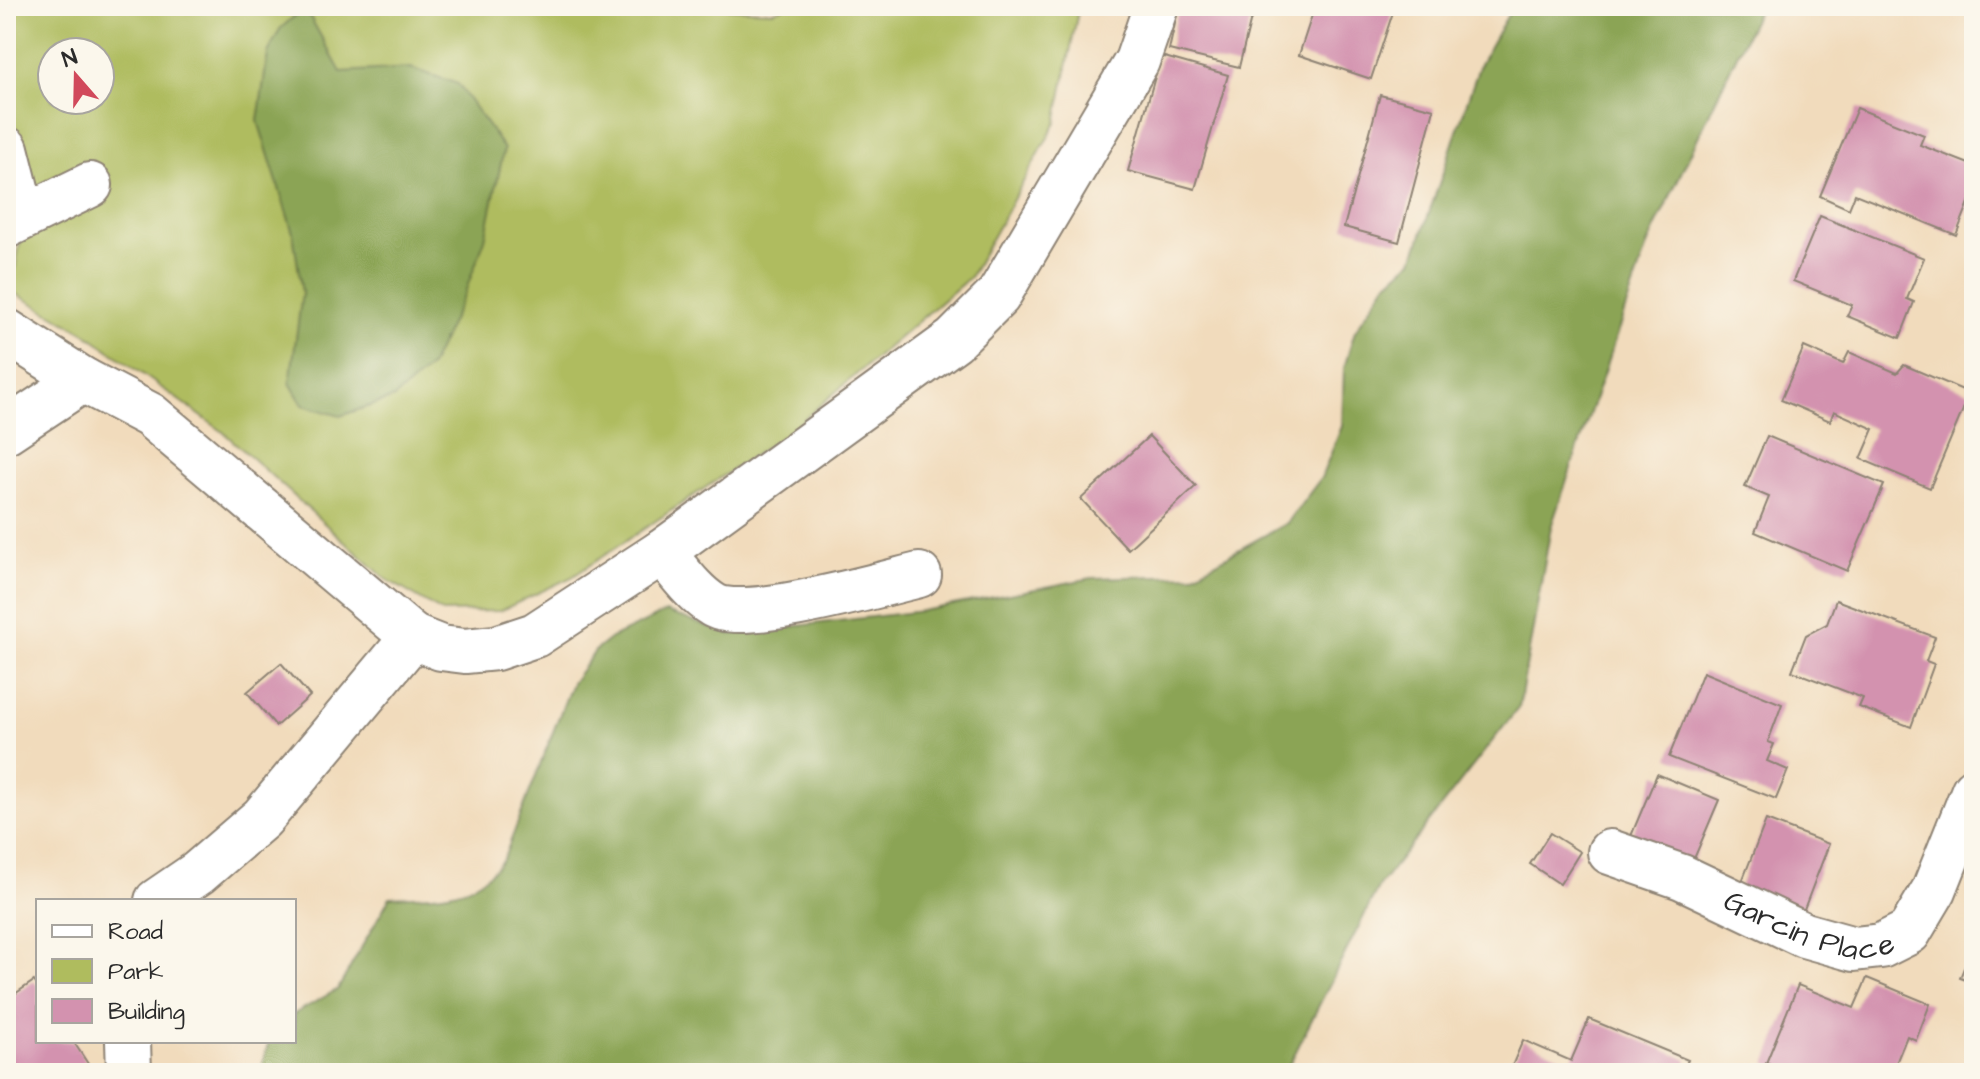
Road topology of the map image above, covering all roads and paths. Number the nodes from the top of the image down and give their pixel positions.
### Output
1 (1156, 6) edge
2 (6, 149) edge
3 (90, 185) dead end
4 (14, 221) edge
5 (6, 331) edge
6 (83, 380) junction
7 (6, 431) edge
8 (662, 552) junction
9 (919, 575) dead end
10 (413, 637) junction
11 (1974, 790) edge
12 (1610, 852) dead end
13 (160, 899) edge
14 (128, 1043) edge
15 (129, 1073) edge

1 - 8 street
2 - 4 street
3 - 4 street
5 - 6 street
6 - 7 street
6 - 10 street
8 - 9 street
8 - 10 street
10 - 13 street
11 - 12 street, Garcin Place
14 - 15 street

